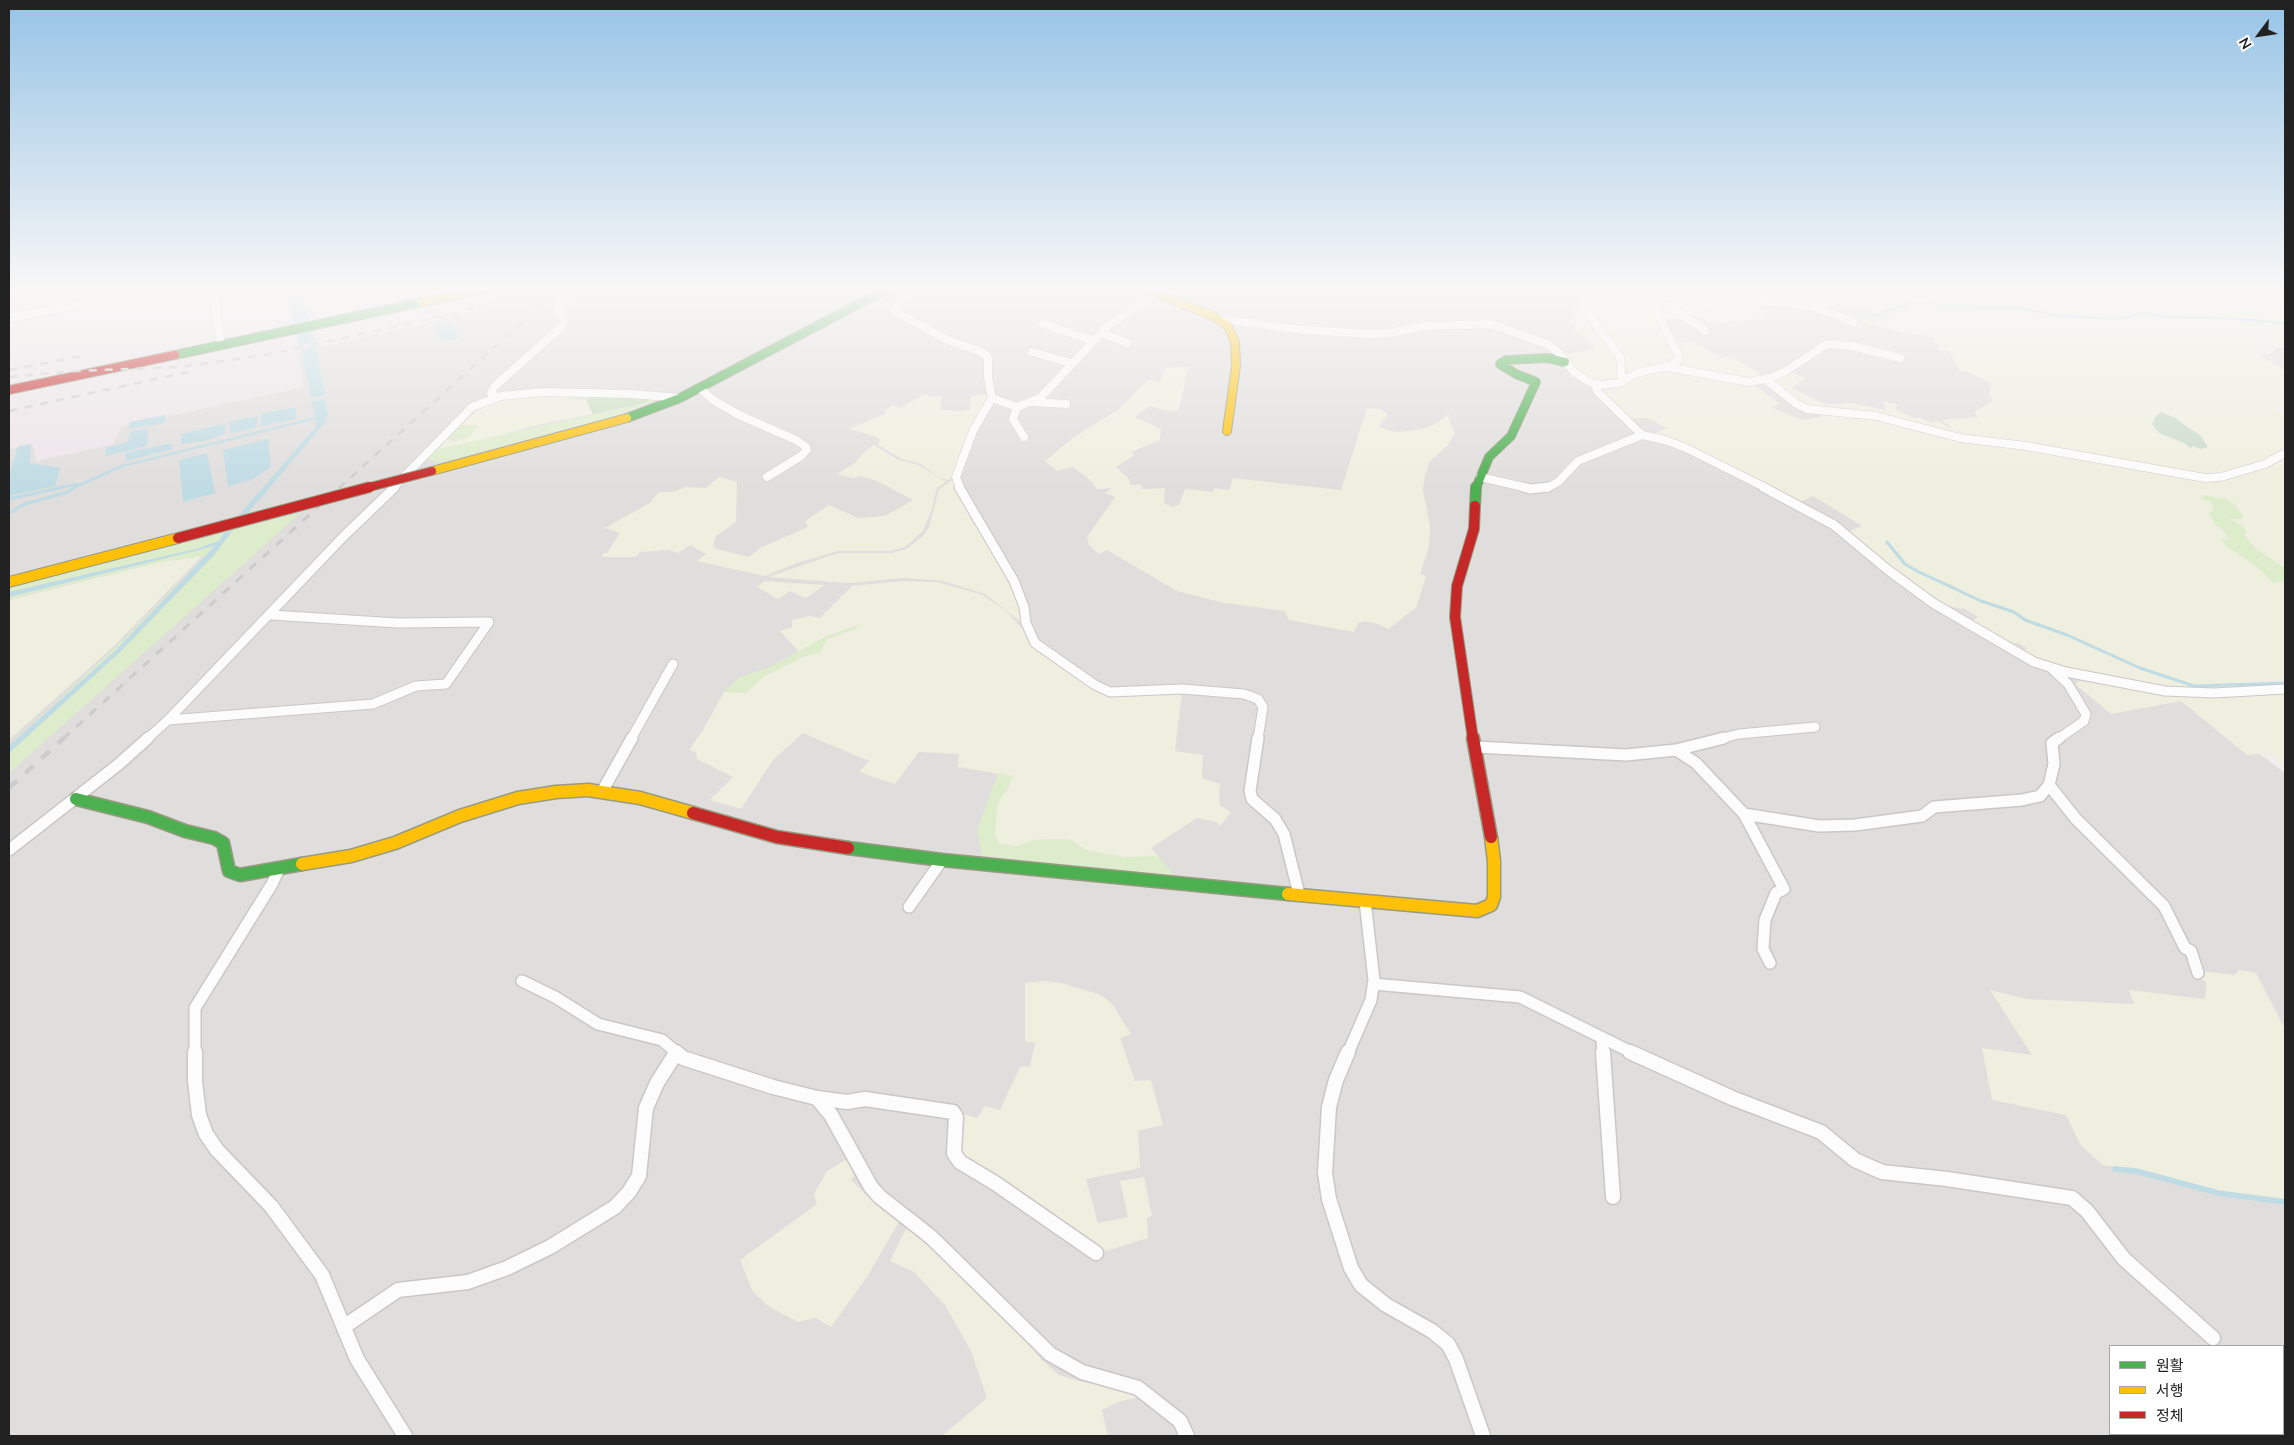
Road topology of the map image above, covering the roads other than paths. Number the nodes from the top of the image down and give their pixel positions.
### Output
1 (168, 355) edge
2 (529, 355) edge
3 (763, 355) edge
4 (987, 355) edge
5 (1044, 355) edge
6 (1079, 355) edge
7 (1235, 355) edge
8 (1559, 355) edge
9 (1619, 355) edge
10 (1679, 355) edge
11 (1809, 355) edge
12 (1888, 355) edge
13 (1900, 358) dead end
14 (1565, 362) junction
15 (1071, 363) junction
16 (1665, 367) junction
17 (1765, 379) junction
18 (1622, 382) junction
19 (1595, 384) junction
20 (701, 389) junction
21 (9, 390) edge
22 (497, 398) junction
23 (680, 398) junction
24 (992, 398) junction
25 (1031, 402) junction
26 (1066, 404) dead end
27 (1017, 407) junction
28 (1227, 431) dead end
29 (1642, 435) junction
30 (1024, 437) dead end
31 (2285, 453) edge
32 (2273, 460) junction
33 (2285, 461) edge
34 (767, 477) dead end
35 (1480, 477) junction
36 (9, 582) edge
37 (271, 615) junction
38 (673, 664) dead end
39 (2051, 669) junction
40 (2285, 689) edge
41 (168, 720) junction
42 (1815, 727) dead end
43 (1476, 747) junction
44 (1676, 750) junction
45 (2049, 785) junction
46 (603, 790) junction
47 (76, 799) junction
48 (1744, 814) junction
49 (9, 850) edge
50 (942, 860) junction
51 (278, 868) junction
52 (1299, 894) junction
53 (1365, 902) junction
54 (909, 907) dead end
55 (1770, 963) dead end
56 (2198, 973) dead end
57 (522, 981) dead end
58 (1373, 984) junction
59 (1602, 1039) junction
60 (676, 1053) junction
61 (816, 1098) junction
62 (1613, 1197) dead end
63 (1096, 1253) dead end
64 (345, 1326) junction
65 (2213, 1338) dead end
66 (404, 1436) edge
67 (1187, 1436) edge
68 (1483, 1436) edge

1 - 21 street
2 - 22 street
3 - 20 street
4 - 24 street
5 - 15 street
6 - 15 street
7 - 28 street
8 - 14 street
9 - 18 street
10 - 16 street
11 - 17 street
12 - 13 street
14 - 19 street
14 - 35 street
15 - 25 street
16 - 17 street
16 - 18 street
17 - 32 street
18 - 19 street
19 - 29 street
20 - 23 street
20 - 34 street
22 - 23 street
22 - 37 street
23 - 36 street, bridge
24 - 27 street
24 - 52 street
25 - 26 street
25 - 27 street
27 - 30 street
29 - 35 street
29 - 39 street
31 - 32 street
32 - 33 street
35 - 43 street
37 - 41 street
37 - 41 street
38 - 46 street
39 - 40 street
39 - 45 street
41 - 47 street
42 - 44 street
43 - 44 street
43 - 53 street
44 - 48 street
45 - 48 street
45 - 56 street
46 - 50 street
46 - 51 street
47 - 49 street
47 - 51 street
48 - 55 street
50 - 52 street
50 - 54 street
51 - 64 street
52 - 53 street
53 - 58 street
57 - 60 street
58 - 59 street
58 - 68 street
59 - 62 street
59 - 65 street
60 - 61 street
60 - 64 street
61 - 63 street
61 - 67 street
64 - 66 street

